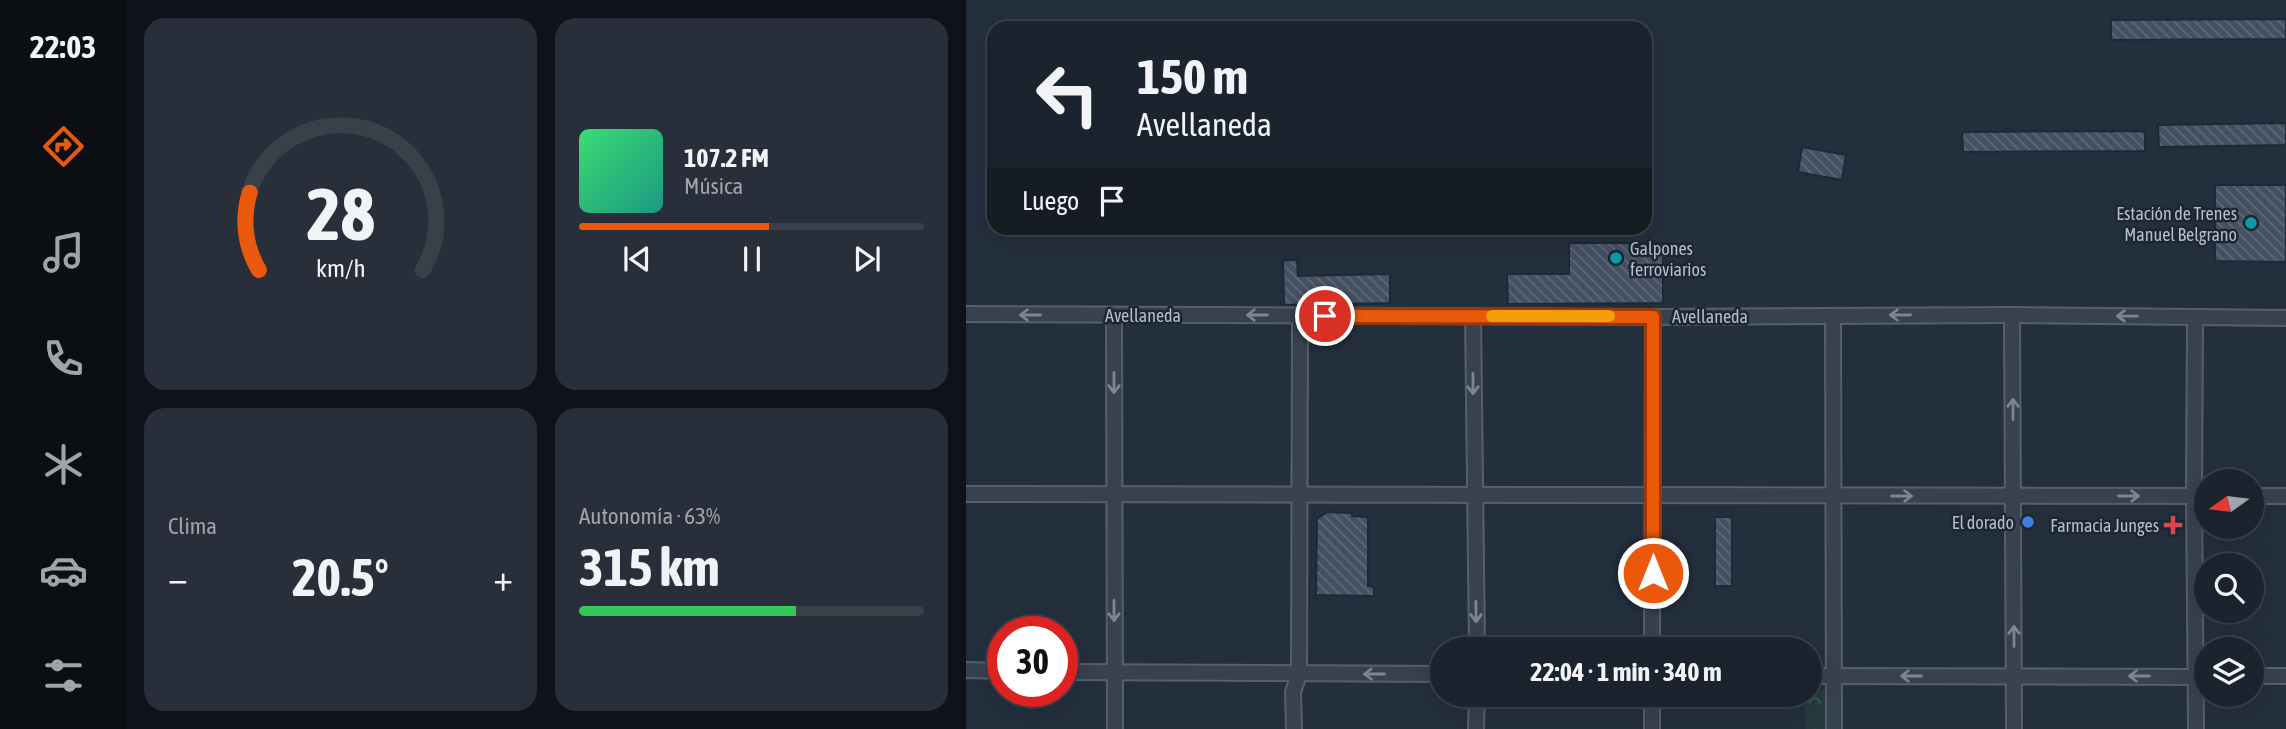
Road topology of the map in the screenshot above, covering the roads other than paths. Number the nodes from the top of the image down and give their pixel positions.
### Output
1 (966, 314) edge
2 (1114, 315) junction
3 (1300, 315) junction
4 (2012, 315) junction
5 (1472, 316) junction
6 (1833, 316) junction
7 (1653, 317) junction
8 (2195, 317) junction
9 (2286, 318) edge
10 (2199, 469) edge
11 (1114, 493) junction
12 (966, 494) edge
13 (1301, 494) junction
14 (1833, 495) junction
15 (1474, 496) junction
16 (1653, 496) junction
17 (2014, 496) junction
18 (2194, 496) edge
19 (2264, 496) edge
20 (2286, 496) edge
21 (2200, 539) edge
22 (1477, 637) edge
23 (1652, 637) edge
24 (2202, 637) edge
25 (966, 670) edge
26 (987, 671) edge
27 (1078, 672) edge
28 (1115, 673) junction
29 (1300, 674) junction
30 (1430, 674) edge
31 (1822, 676) edge
32 (1834, 676) junction
33 (2015, 676) junction
34 (2286, 676) edge
35 (2194, 677) edge
36 (2264, 677) edge
37 (1477, 707) edge
38 (1652, 707) edge
39 (2199, 707) edge
40 (1115, 729) edge
41 (1293, 729) edge
42 (1476, 729) edge
43 (1652, 729) edge
44 (1834, 729) edge
45 (2014, 729) edge
46 (2196, 729) edge

2 -> 1 street, Avellaneda
3 -> 2 street, Avellaneda
2 -> 11 street
3 - 5 street, Avellaneda
3 - 13 street
4 -> 6 street, Avellaneda
8 -> 4 street, Avellaneda
17 -> 4 street
5 - 7 street, Avellaneda
5 -> 15 street
6 - 7 street, Avellaneda
6 - 14 street
7 - 16 street
8 - 9 street, Avellaneda
8 - 10 street
11 - 12 street
11 - 13 street
11 -> 28 street
13 - 15 street
13 - 29 street
14 - 16 street
14 -> 17 street
14 - 32 street
15 - 16 street
15 -> 22 street
16 - 23 street
17 -> 18 street
33 -> 17 street
19 - 20 street
21 - 24 street
25 - 26 street
27 - 28 street
28 - 29 street
28 - 40 street
30 -> 29 street
29 - 41 street
31 - 32 street
33 -> 32 street
32 - 44 street
35 -> 33 street
33 - 45 street
34 - 36 street
37 - 42 street
38 - 43 street
39 - 46 street

